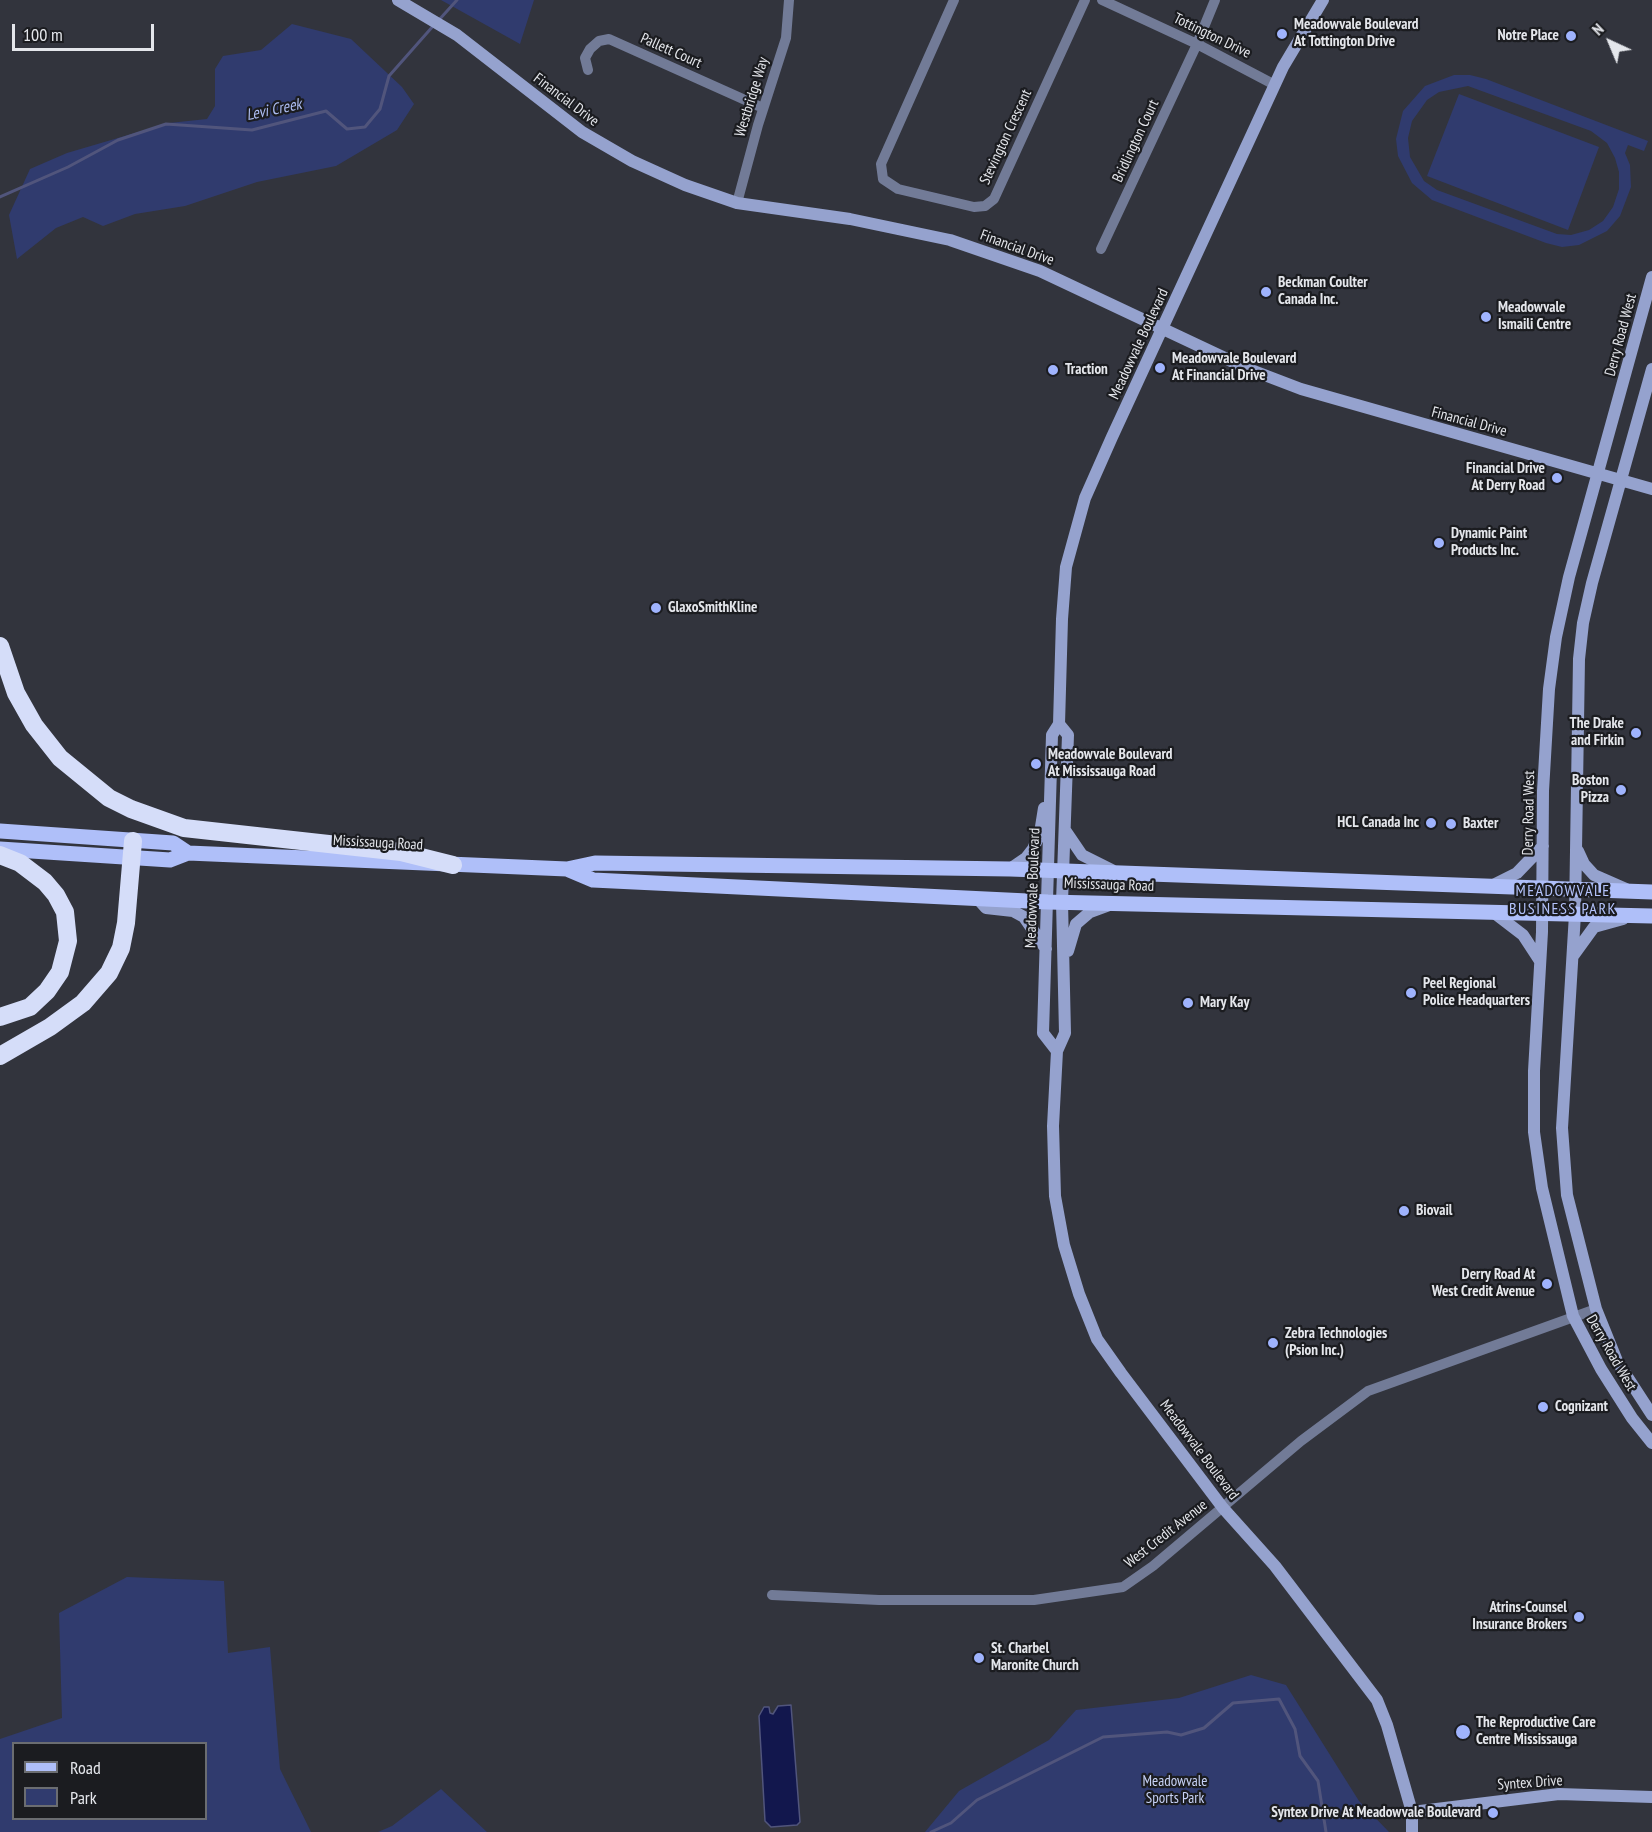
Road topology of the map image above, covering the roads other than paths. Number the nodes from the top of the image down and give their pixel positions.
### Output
1 (398, 0) edge
2 (789, 0) edge
3 (954, 0) edge
4 (1085, 0) edge
5 (1102, 0) edge
6 (1215, 0) edge
7 (1323, 0) edge
8 (1197, 44) junction
9 (588, 70) dead end
10 (1275, 85) junction
11 (764, 108) junction
12 (737, 203) junction
13 (1101, 249) dead end
14 (1652, 277) edge
15 (1163, 329) junction
16 (1652, 369) edge
17 (1599, 474) junction
18 (1621, 481) junction
19 (1652, 489) edge
20 (0, 646) edge
21 (1059, 724) junction
22 (1050, 800) junction
23 (1065, 829) junction
24 (0, 831) edge
25 (1543, 846) junction
26 (0, 849) edge
27 (133, 849) junction
28 (1577, 849) junction
29 (0, 855) edge
30 (453, 865) junction
31 (567, 869) junction
32 (1010, 869) junction
33 (1056, 872) junction
34 (1117, 873) junction
35 (1491, 886) junction
36 (1542, 886) junction
37 (1574, 889) junction
38 (1629, 891) junction
39 (1652, 892) edge
40 (977, 898) junction
41 (1055, 902) junction
42 (1112, 903) junction
43 (1494, 912) junction
44 (1542, 914) junction
45 (1575, 914) junction
46 (1648, 916) edge
47 (1046, 950) junction
48 (1571, 960) junction
49 (1540, 961) junction
50 (1063, 963) junction
51 (0, 1017) edge
52 (1057, 1051) junction
53 (0, 1056) edge
54 (1596, 1309) junction
55 (1573, 1316) junction
56 (1652, 1415) edge
57 (1652, 1443) edge
58 (1223, 1508) junction
59 (772, 1595) dead end
60 (1652, 1797) edge
61 (1412, 1812) junction
62 (1412, 1832) edge

1 - 12 main road, Financial Drive
2 - 11 street, Westbridge Way
3 - 4 street, Stevington Crescent
5 - 8 street, Tottington Drive
6 - 8 street, Bridlington Court
7 - 10 main road, Meadowvale Boulevard
8 - 10 street, Tottington Drive
8 - 13 street, Bridlington Court
9 - 11 street, Pallett Court
10 - 15 main road, Meadowvale Boulevard
11 - 12 street, Westbridge Way
12 - 15 main road, Financial Drive
14 - 17 main road, Derry Road West
15 - 17 main road, Financial Drive
15 - 21 main road, Meadowvale Boulevard
16 - 18 main road, Derry Road West
17 - 18 main road, Financial Drive
17 - 25 main road, Derry Road West
18 - 19 main road, Financial Drive
18 - 28 main road, Derry Road West
20 - 30 highway
21 - 22 main road, Meadowvale Boulevard
21 - 23 main road, Meadowvale Boulevard
22 - 32 main road
22 - 33 main road, Meadowvale Boulevard
23 - 33 main road, Meadowvale Boulevard
23 - 34 main road
24 - 27 main road, Mississauga Road
25 - 35 main road
25 - 36 main road, Derry Road West
26 - 27 main road, Mississauga Road
27 - 30 main road, Mississauga Road
27 - 53 highway
28 - 37 main road, Derry Road West
28 - 38 main road
29 - 51 highway
30 - 31 main road, Mississauga Road
31 - 32 main road, Mississauga Road
31 - 40 main road, Mississauga Road
32 - 33 main road, Mississauga Road
33 - 34 main road, Mississauga Road
33 - 41 main road, Meadowvale Boulevard
34 - 35 main road, Mississauga Road
35 - 36 main road, Mississauga Road
36 - 37 main road, Mississauga Road
36 - 44 main road, Derry Road West
37 - 38 main road, Mississauga Road
37 - 45 main road, Derry Road West
38 - 39 main road, Mississauga Road
40 - 41 main road, Mississauga Road
40 - 47 main road
41 - 42 main road, Mississauga Road
41 - 47 main road, Meadowvale Boulevard
41 - 50 main road, Meadowvale Boulevard
42 - 43 main road, Mississauga Road
42 - 50 main road
43 - 44 main road, Mississauga Road
43 - 49 main road
44 - 45 main road, Mississauga Road
44 - 49 main road, Derry Road West
45 - 46 main road, Mississauga Road
45 - 48 main road, Derry Road West
46 - 48 main road
47 - 52 main road, Meadowvale Boulevard
48 - 54 main road, Derry Road West
49 - 55 main road, Derry Road West
50 - 52 main road, Meadowvale Boulevard
52 - 58 main road, Meadowvale Boulevard
54 - 55 street, West Credit Avenue
54 - 56 main road, Derry Road West
55 - 57 main road, Derry Road West
55 - 58 street, West Credit Avenue
58 - 59 street, West Credit Avenue
58 - 61 main road, Meadowvale Boulevard
60 - 61 main road, Syntex Drive
61 - 62 main road, Meadowvale Boulevard

